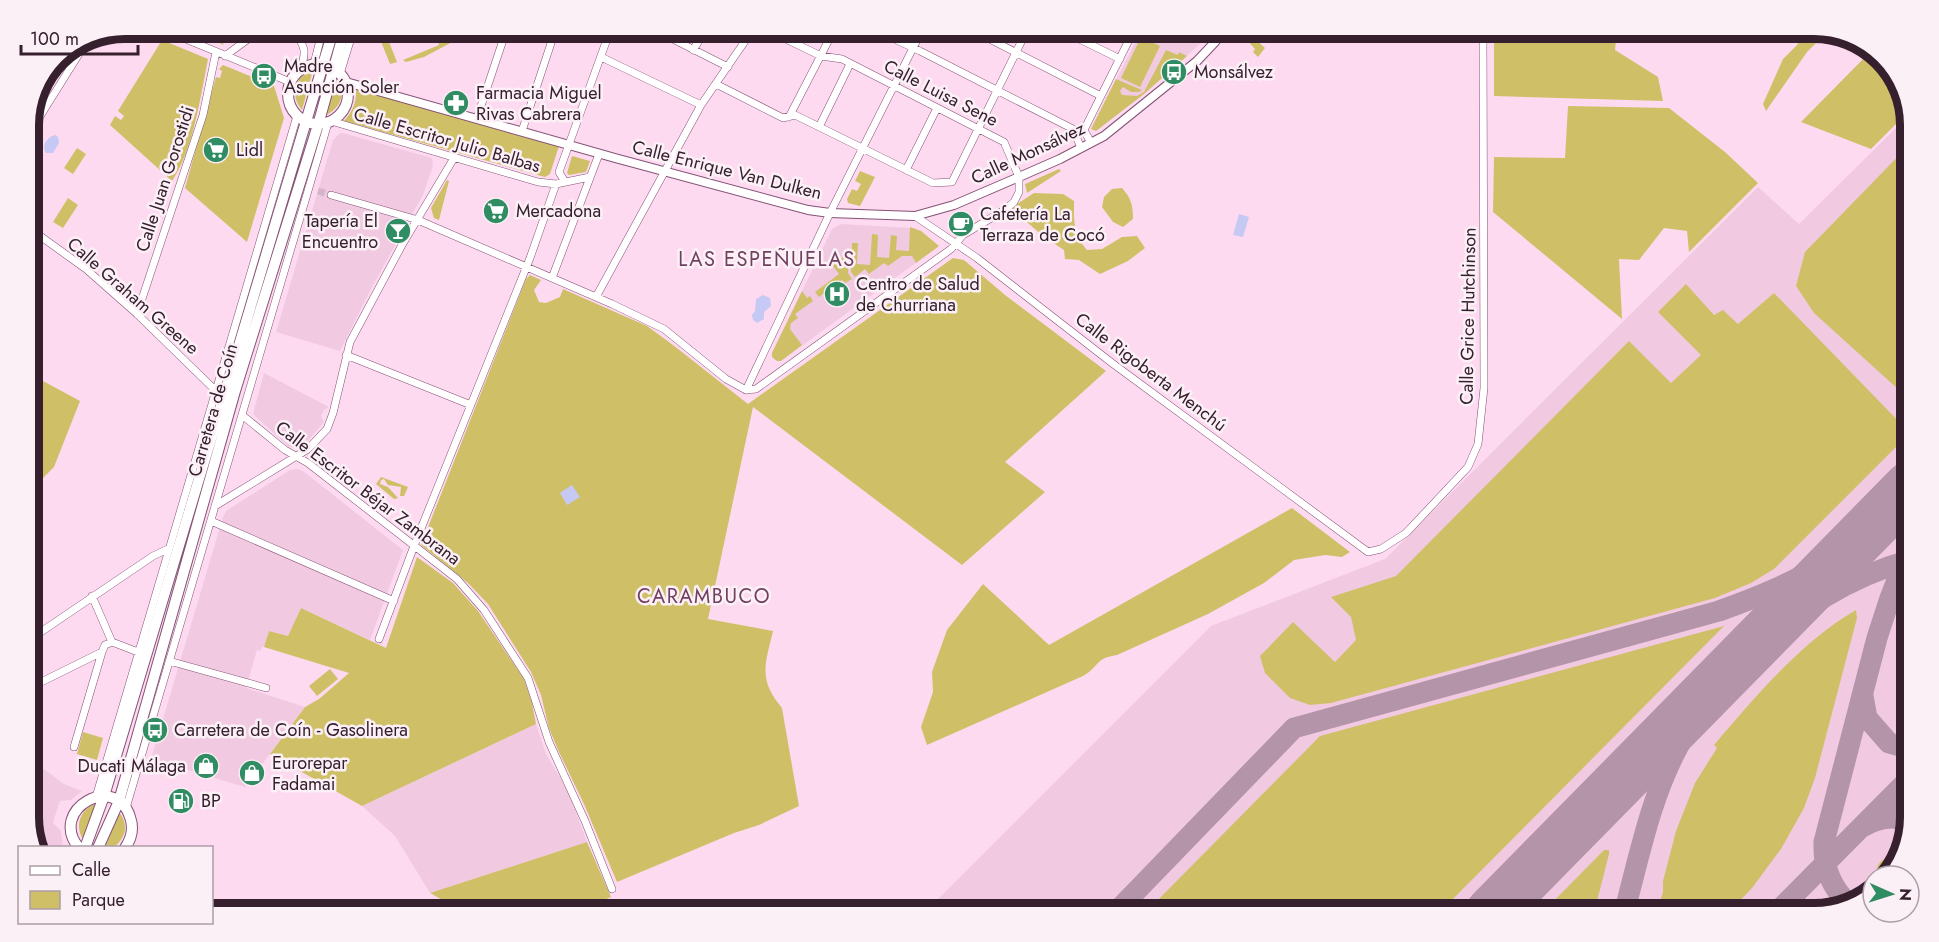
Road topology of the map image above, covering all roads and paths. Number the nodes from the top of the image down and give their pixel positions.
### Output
1 (185, 39) edge
2 (248, 39) edge
3 (299, 39) edge
4 (325, 39) edge
5 (333, 39) edge
6 (341, 39) edge
7 (348, 39) edge
8 (503, 39) edge
9 (552, 39) edge
10 (607, 39) edge
11 (675, 39) edge
12 (700, 39) edge
13 (747, 39) edge
14 (786, 39) edge
15 (830, 39) edge
16 (894, 39) edge
17 (918, 39) edge
18 (989, 39) edge
19 (1023, 39) edge
20 (1081, 39) edge
21 (1130, 39) edge
22 (1217, 39) edge
23 (1483, 39) edge
24 (913, 48) junction
25 (693, 50) junction
26 (80, 52) edge
27 (216, 52) junction
28 (1016, 53) junction
29 (225, 56) junction
30 (821, 56) junction
31 (601, 57) junction
32 (1120, 59) junction
33 (850, 64) junction
34 (728, 67) junction
35 (300, 70) junction
36 (331, 70) junction
37 (290, 82) junction
38 (716, 84) junction
39 (894, 86) junction
40 (998, 91) junction
41 (1101, 96) junction
42 (701, 105) junction
43 (937, 108) junction
44 (39, 117) edge
45 (789, 117) junction
46 (477, 118) junction
47 (302, 119) junction
48 (325, 123) junction
49 (819, 127) junction
50 (979, 129) junction
51 (1073, 129) junction
52 (1083, 130) junction
53 (522, 131) junction
54 (1091, 143) junction
55 (570, 145) junction
56 (863, 148) junction
57 (1081, 148) junction
58 (600, 154) junction
59 (454, 158) junction
60 (906, 170) junction
61 (665, 172) junction
62 (590, 177) junction
63 (1019, 177) junction
64 (565, 182) junction
65 (556, 184) junction
66 (308, 189) junction
67 (318, 191) tunnel mouth
68 (331, 195) tunnel mouth
69 (830, 213) junction
70 (915, 216) junction
71 (418, 220) junction
72 (39, 235) edge
73 (956, 243) junction
74 (527, 267) junction
75 (552, 278) junction
76 (596, 297) junction
77 (138, 314) junction
78 (346, 355) junction
79 (215, 390) junction
80 (746, 390) junction
81 (471, 405) junction
82 (242, 415) junction
83 (296, 456) junction
84 (215, 506) junction
85 (211, 521) junction
86 (414, 546) junction
87 (168, 549) junction
88 (1368, 552) joint
89 (92, 596) junction
90 (394, 601) junction
91 (39, 633) edge
92 (380, 639) dead end
93 (112, 642) junction
94 (102, 652) junction
95 (138, 652) junction
96 (169, 661) junction
97 (39, 683) edge
98 (266, 688) dead end
99 (75, 747) dead end
100 (100, 797) junction
101 (122, 805) junction
102 (78, 846) edge
103 (79, 846) edge
104 (99, 846) edge
105 (125, 846) edge
106 (612, 889) dead end

1 - 27 street
2 - 29 street
3 - 35 street
4 - 36 street, Carretera de Coín
5 - 36 main road
6 - 36 main road, Carretera de Coín
7 - 36 street, Carretera de Coín
8 - 46 street
9 - 53 street
10 - 31 street
11 - 25 street
12 - 25 street
13 - 34 street
14 - 30 street, Calle Luisa Sene
15 - 30 street
16 - 24 street
17 - 24 street
18 - 28 street
19 - 28 street
20 - 32 street
21 - 32 street
22 - 54 street, Calle Monsálvez
23 - 88 street, Calle Grice Hutchinson
24 - 39 street
24 - 40 street
25 - 34 street
26 - 44 street
27 - 29 street
27 - 77 street, Calle Juan Gorostidi
28 - 40 street
28 - 41 street
29 - 37 street
30 - 33 street, Calle Luisa Sene
30 - 45 street
31 - 42 street
31 - 55 street
32 - 41 street
33 - 39 street, Calle Luisa Sene
33 - 49 street
34 - 38 street
35 - 36 main road
35 - 37 main road
36 - 46 street, Calle Enrique Van Dulken
36 - 47 main road
36 - 48 main road, Carretera de Coín
36 - 48 main road
37 - 47 main road
38 - 42 street
38 - 45 street
39 - 43 street, Calle Luisa Sene
39 - 56 street
40 - 50 street
40 - 51 street
41 - 52 street
42 - 61 street
43 - 50 street, Calle Luisa Sene
43 - 60 street
45 - 49 street
46 - 53 street, Calle Enrique Van Dulken
47 - 48 main road
47 - 79 street, Carretera de Coín
47 - 100 main road
48 - 59 street, Calle Escritor Julio Balbas
48 - 66 street, Carretera de Coín
48 - 101 main road, Carretera de Coín
49 - 56 street
50 - 60 street
50 - 63 street, Calle Luisa Sene
51 - 52 street
51 - 57 street
52 - 54 street
53 - 55 street, Calle Enrique Van Dulken
54 - 57 street, Calle Monsálvez
55 - 58 street, Calle Enrique Van Dulken
55 - 64 street
56 - 60 street
56 - 69 street
57 - 63 street, Calle Monsálvez
58 - 61 street, Calle Enrique Van Dulken
58 - 62 street
59 - 65 street, Calle Escritor Julio Balbas
59 - 71 street
61 - 69 street, Calle Enrique Van Dulken
61 - 76 street
62 - 64 street, Calle Escritor Julio Balbas
62 - 75 street
63 - 70 street, Calle Monsálvez
63 - 73 street
64 - 65 street, Calle Escritor Julio Balbas
65 - 74 street
66 - 67 street
66 - 82 street, Carretera de Coín
68 - 71 street
69 - 70 street, Calle Enrique Van Dulken
69 - 80 street
70 - 73 street, Calle Rigoberta Menchú
71 - 74 street
71 - 78 street
72 - 77 street, Calle Graham Greene
73 - 80 street
73 - 88 street, Calle Rigoberta Menchú
74 - 75 street
74 - 81 street
75 - 76 street
76 - 80 street
77 - 79 street, Calle Graham Greene
78 - 81 street
78 - 83 street
79 - 87 street, Carretera de Coín
81 - 86 street
82 - 83 street, Calle Escritor Béjar Zambrana
82 - 84 street, Carretera de Coín
83 - 84 street
83 - 86 street, Calle Escritor Béjar Zambrana
84 - 85 street, Carretera de Coín
85 - 90 street
85 - 96 street, Carretera de Coín
86 - 90 street
86 - 106 street, Calle Escritor Béjar Zambrana
87 - 89 street
87 - 95 street, Carretera de Coín
89 - 91 street
89 - 93 street
90 - 92 street
93 - 94 street
93 - 95 street
94 - 97 street
94 - 99 street
95 - 100 street, Carretera de Coín
96 - 98 street
96 - 101 street, Carretera de Coín
100 - 101 main road
100 - 102 main road
100 - 103 main road
101 - 104 main road
101 - 105 main road

